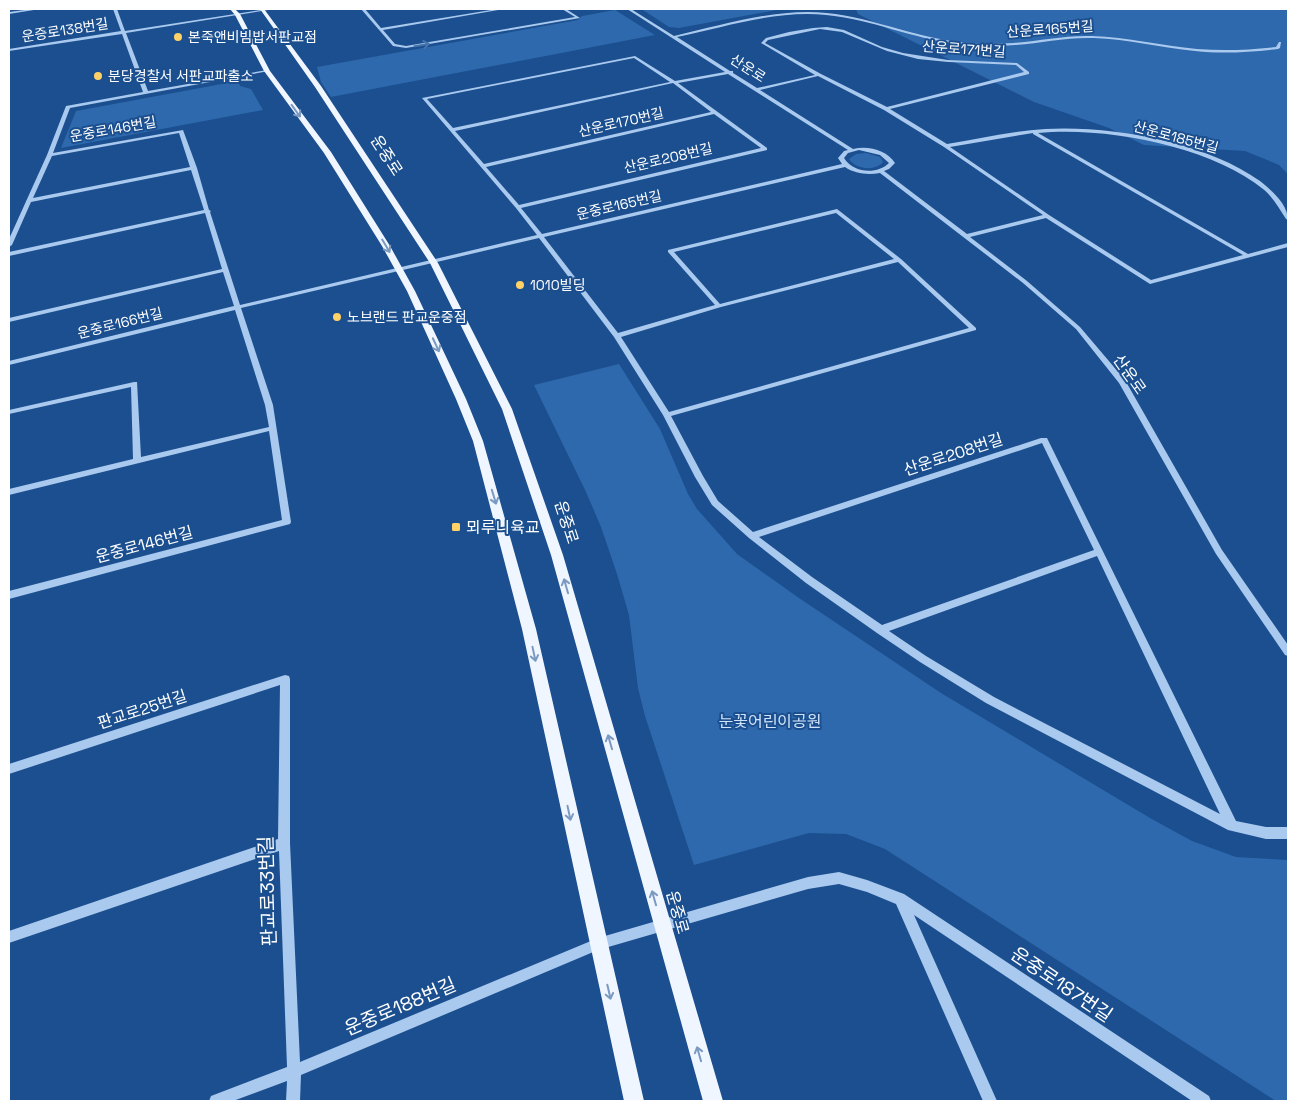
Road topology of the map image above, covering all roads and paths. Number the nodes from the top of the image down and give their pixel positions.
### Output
1 (38, 9) edge
2 (115, 9) edge
3 (232, 9) edge
4 (266, 9) edge
5 (362, 9) edge
6 (502, 9) edge
7 (564, 9) edge
8 (630, 9) edge
9 (9, 13) edge
10 (237, 14) junction
11 (382, 29) junction
12 (124, 32) junction
13 (673, 36) junction
14 (1280, 43) dead end
15 (9, 50) edge
16 (267, 71) junction
17 (731, 72) junction
18 (819, 75) junction
19 (674, 82) junction
20 (757, 89) junction
21 (146, 93) junction
22 (886, 109) junction
23 (715, 112) junction
24 (452, 130) junction
25 (1035, 132) junction
26 (946, 146) junction
27 (852, 150) junction
28 (50, 155) junction
29 (845, 165) junction
30 (484, 166) junction
31 (194, 168) junction
32 (880, 171) junction
33 (28, 201) junction
34 (518, 207) junction
35 (208, 211) junction
36 (837, 211) joint
37 (1047, 216) junction
38 (1288, 218) edge
39 (966, 236) junction
40 (540, 237) junction
41 (9, 245) edge
42 (1288, 245) edge
43 (9, 254) edge
44 (1248, 256) junction
45 (899, 260) junction
46 (434, 262) junction
47 (224, 270) junction
48 (399, 270) junction
49 (719, 306) junction
50 (237, 307) junction
51 (9, 320) edge
52 (617, 336) junction
53 (9, 363) edge
54 (9, 412) edge
55 (667, 415) junction
56 (273, 428) junction
57 (137, 461) junction
58 (9, 492) edge
59 (752, 536) junction
60 (1099, 552) junction
61 (9, 595) edge
62 (880, 630) junction
63 (1288, 652) edge
64 (285, 679) joint
65 (9, 769) edge
66 (1232, 826) junction
67 (1288, 833) edge
68 (284, 843) junction
69 (900, 898) junction
70 (662, 927) junction
71 (9, 936) edge
72 (598, 944) junction
73 (294, 1071) junction
74 (216, 1101) edge
75 (293, 1101) edge
76 (634, 1101) edge
77 (713, 1101) edge
78 (990, 1101) edge
79 (1204, 1101) edge

1 - 9 street, 운중로138번길
2 - 12 street, 운중로138번길
3 - 10 main road
4 - 10 street, 운중로138번길
4 - 46 main road, 운중로
5 - 11 street
6 - 11 street
11 -> 7 street
8 - 13 street, 산운로
10 - 12 street, 운중로138번길
10 - 16 main road
12 - 15 street, 운중로138번길
12 - 21 street, 운중로138번길
13 - 14 street, 산운로165번길
13 - 17 street, 산운로
16 - 21 street, 운중로146번길
16 -> 48 main road
17 - 19 street, 산운로170번길
17 - 20 street, 산운로
18 - 20 street
18 - 22 street, 산운로171번길
18 - 22 street, 산운로171번길
19 - 23 street
19 - 24 street, 산운로170번길
19 - 24 street
20 - 27 street, 산운로
21 - 28 street, 운중로146번길
22 - 26 street, 산운로171번길
23 - 30 street, 산운로170번길
23 - 34 street, 산운로208번길
24 - 30 street
25 - 26 street, 산운로185번길
25 - 38 street, 산운로185번길
25 - 44 street
26 - 37 street
27 - 29 street
27 - 32 street
28 - 31 street, 운중로146번길
28 - 33 street, 운중로146번길
29 - 32 street
29 - 40 street, 운중로165번길
30 - 34 street
31 - 33 street
31 - 35 street
32 - 39 street, 산운로
33 - 41 street, 운중로146번길
34 - 40 street
35 - 43 street
35 - 47 street
36 - 45 street
36 - 49 street
37 - 39 street
37 - 44 street
39 - 63 street, 산운로
40 - 46 street, 운중로165번길
40 - 52 street
42 - 44 street
45 - 49 street
45 - 55 street
46 - 48 street, 운중로165번길
70 -> 46 main road, 운중로
47 - 50 street
47 - 51 street
48 - 50 street, 운중로166번길
48 -> 72 main road
49 - 52 street
50 - 53 street, 운중로166번길
50 - 56 street
52 - 55 street
54 - 57 street
55 - 59 street
56 - 57 street
56 - 61 street, 운중로146번길
57 - 58 street
59 - 60 street, 산운로208번길
59 - 62 street
60 - 62 street
60 - 66 street, 산운로208번길
62 - 66 street
64 - 65 street, 판교로25번길
64 - 68 street, 판교로33번길
66 - 67 street
68 - 71 street
68 - 73 street, 판교로33번길
69 - 70 street, 운중로187번길
69 - 78 street
69 - 79 street, 운중로187번길
70 - 72 street, 운중로187번길
77 -> 70 main road, 운중로
72 - 73 street, 운중로188번길
72 -> 76 main road
73 - 74 street, 운중로188번길
73 - 75 street, 판교로33번길

